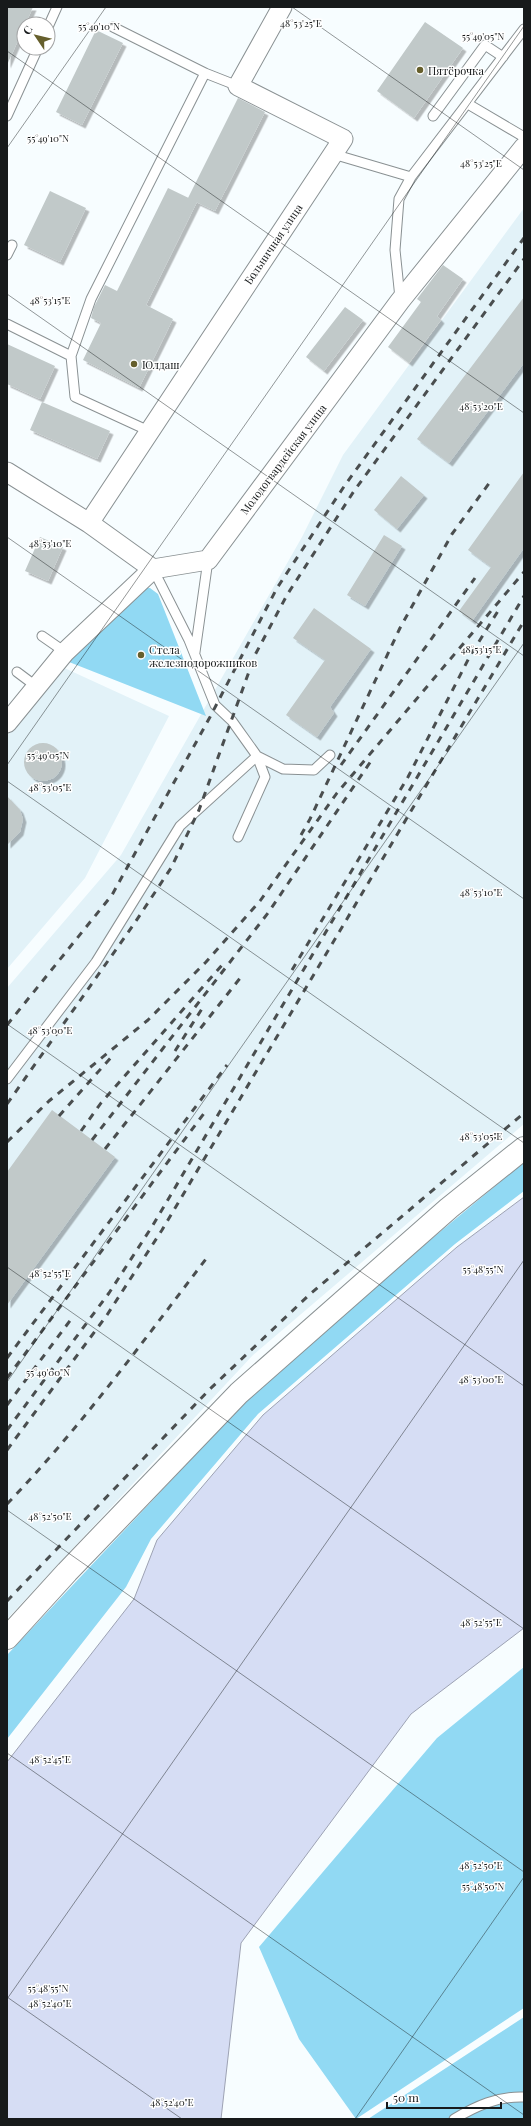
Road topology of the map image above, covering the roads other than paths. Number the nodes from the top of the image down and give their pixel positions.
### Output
1 (282, 7) edge
2 (113, 27) dead end
3 (524, 29) edge
4 (34, 56) edge
5 (503, 57) junction
6 (205, 73) junction
7 (238, 86) junction
8 (468, 104) junction
9 (7, 116) edge
10 (433, 116) dead end
11 (524, 137) edge
12 (524, 147) edge
13 (333, 154) junction
14 (411, 177) junction
15 (12, 245) dead end
16 (7, 255) edge
17 (400, 301) junction
18 (7, 324) edge
19 (71, 356) junction
20 (149, 431) junction
21 (7, 472) edge
22 (89, 523) junction
23 (208, 560) junction
24 (153, 569) junction
25 (42, 636) dead end
26 (66, 652) junction
27 (195, 654) junction
28 (17, 672) dead end
29 (37, 687) junction
30 (7, 723) edge
31 (330, 755) dead end
32 (257, 756) junction
33 (238, 837) dead end
34 (7, 1079) edge
35 (524, 1148) edge
36 (7, 1638) edge
37 (524, 2097) edge
38 (454, 2119) edge

1 - 7 street
2 - 6 lane
3 - 5 lane
4 - 9 lane
5 - 8 lane
5 - 10 lane
6 - 7 lane
6 - 19 lane
7 - 13 street, Больничная улица
8 - 11 lane
8 - 14 lane
12 - 17 street, Молодогвардейская улица
13 - 14 lane
13 - 20 street, Больничная улица
14 - 17 lane
15 - 16 lane
17 - 23 street, Молодогвардейская улица
18 - 19 lane
19 - 20 lane
20 - 22 street, Больничная улица
21 - 22 street
22 - 24 street
23 - 24 street
23 - 27 lane
24 - 26 street
24 - 27 lane
25 - 26 lane
26 - 29 street
27 - 32 lane
28 - 29 lane
29 - 30 street
31 - 32 lane
32 - 33 lane
32 - 34 lane
35 - 36 main road
37 - 38 lane

